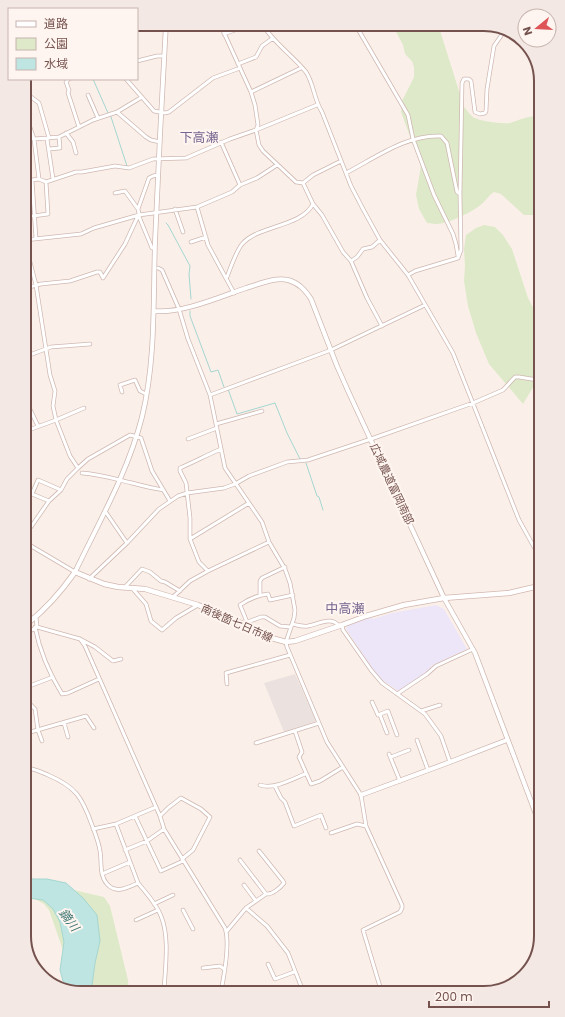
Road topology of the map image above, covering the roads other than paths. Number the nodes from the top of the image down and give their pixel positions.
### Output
1 (166, 31) edge
2 (223, 31) edge
3 (232, 31) edge
4 (267, 31) edge
5 (359, 31) edge
6 (224, 34) junction
7 (502, 35) edge
8 (273, 38) junction
9 (164, 56) junction
10 (138, 61) edge
11 (239, 66) junction
12 (301, 68) junction
13 (68, 80) edge
14 (127, 80) edge
15 (251, 92) junction
16 (88, 95) dead end
17 (31, 97) edge
18 (142, 97) junction
19 (318, 105) junction
20 (117, 112) junction
21 (162, 113) junction
22 (98, 118) junction
23 (79, 127) junction
24 (31, 130) edge
25 (256, 130) junction
26 (66, 133) junction
27 (59, 137) junction
28 (31, 138) edge
29 (48, 138) junction
30 (34, 139) junction
31 (413, 139) junction
32 (160, 142) junction
33 (222, 142) junction
34 (48, 149) junction
35 (76, 153) dead end
36 (159, 159) junction
37 (341, 161) junction
38 (277, 165) junction
39 (346, 173) junction
40 (158, 175) junction
41 (39, 179) junction
42 (53, 179) junction
43 (32, 180) joint
44 (46, 182) junction
45 (303, 183) junction
46 (240, 186) junction
47 (115, 193) dead end
48 (460, 194) junction
49 (313, 204) junction
50 (197, 206) junction
51 (138, 209) junction
52 (175, 209) junction
53 (156, 212) junction
54 (139, 215) junction
55 (33, 216) junction
56 (183, 232) dead end
57 (206, 237) junction
58 (36, 239) junction
59 (31, 240) edge
60 (380, 240) junction
61 (191, 242) dead end
62 (152, 248) dead end
63 (458, 258) junction
64 (351, 261) junction
65 (31, 265) edge
66 (158, 268) dead end
67 (408, 275) junction
68 (227, 277) junction
69 (36, 285) junction
70 (31, 286) edge
71 (234, 293) junction
72 (425, 305) junction
73 (179, 310) junction
74 (154, 311) junction
75 (382, 326) junction
76 (90, 344) dead end
77 (46, 348) junction
78 (331, 350) junction
79 (31, 355) edge
80 (534, 379) edge
81 (122, 392) dead end
82 (146, 394) junction
83 (210, 394) junction
84 (473, 403) junction
85 (84, 408) dead end
86 (31, 411) edge
87 (262, 411) dead end
88 (56, 420) junction
89 (216, 424) junction
90 (38, 426) junction
91 (31, 428) edge
92 (217, 428) junction
93 (136, 437) junction
94 (371, 439) junction
95 (188, 440) dead end
96 (221, 449) junction
97 (78, 468) junction
98 (82, 473) dead end
99 (120, 479) junction
100 (235, 484) junction
101 (61, 490) junction
102 (164, 490) junction
103 (187, 493) junction
104 (49, 501) junction
105 (170, 501) junction
106 (249, 503) junction
107 (105, 511) junction
108 (31, 527) edge
109 (190, 539) junction
110 (269, 542) junction
111 (127, 543) junction
112 (31, 546) edge
113 (534, 547) edge
114 (285, 567) junction
115 (208, 571) junction
116 (75, 572) junction
117 (89, 579) junction
118 (125, 587) junction
119 (534, 587) edge
120 (132, 588) junction
121 (180, 591) junction
122 (260, 595) junction
123 (293, 595) junction
124 (173, 597) junction
125 (444, 598) junction
126 (198, 606) junction
127 (36, 617) junction
128 (31, 621) edge
129 (245, 623) junction
130 (291, 626) junction
131 (340, 626) junction
132 (36, 627) junction
133 (31, 631) edge
134 (80, 639) junction
135 (286, 642) junction
136 (473, 649) junction
137 (290, 655) junction
138 (121, 659) dead end
139 (53, 677) junction
140 (99, 679) junction
141 (227, 684) dead end
142 (31, 685) edge
143 (397, 694) junction
144 (372, 702) dead end
145 (31, 705) edge
146 (440, 705) dead end
147 (421, 712) junction
148 (380, 714) junction
149 (64, 723) junction
150 (319, 723) junction
151 (94, 728) dead end
152 (38, 730) junction
153 (295, 731) junction
154 (31, 732) edge
155 (387, 733) dead end
156 (397, 735) dead end
157 (68, 736) dead end
158 (417, 740) dead end
159 (507, 740) junction
160 (42, 741) dead end
161 (256, 743) dead end
162 (409, 750) dead end
163 (450, 762) junction
164 (343, 767) junction
165 (31, 768) edge
166 (428, 770) junction
167 (306, 774) junction
168 (400, 781) junction
169 (260, 785) dead end
170 (275, 786) junction
171 (361, 795) junction
172 (156, 808) junction
173 (534, 810) edge
174 (135, 816) junction
175 (160, 816) junction
176 (116, 824) junction
177 (366, 826) junction
178 (164, 828) junction
179 (326, 828) dead end
180 (93, 829) junction
181 (331, 833) dead end
182 (147, 841) junction
183 (125, 850) junction
184 (259, 851) dead end
185 (182, 860) junction
186 (240, 860) dead end
187 (130, 862) junction
188 (102, 874) junction
189 (138, 883) junction
190 (244, 885) dead end
191 (266, 894) junction
192 (173, 895) dead end
193 (256, 901) junction
194 (154, 904) junction
195 (246, 908) junction
196 (158, 910) junction
197 (183, 910) dead end
198 (136, 920) dead end
199 (193, 929) dead end
200 (226, 932) junction
201 (268, 964) dead end
202 (203, 968) dead end
203 (224, 969) junction
204 (294, 972) junction
205 (164, 986) edge
206 (222, 986) edge
207 (301, 986) edge
208 (380, 986) edge

1 - 9 street
2 - 6 street
3 - 6 street
4 - 8 street
5 - 31 street
6 - 11 street
7 - 48 street
8 - 11 street
8 - 12 street
9 - 10 street
9 - 21 street
11 - 15 street
11 - 21 street
12 - 15 street
12 - 19 street
13 - 23 street
14 - 18 street
15 - 25 street
16 - 22 street
17 - 29 street
18 - 20 street
18 - 21 street
19 - 25 street
19 - 37 street
20 - 22 street
20 - 32 street
21 - 32 street
22 - 23 street
23 - 26 street
24 - 30 street
25 - 33 street
25 - 38 street
26 - 27 street
26 - 35 street
27 - 29 street
27 - 34 street
28 - 30 street
29 - 30 street
29 - 34 street
30 - 41 street
31 - 39 street
31 - 48 street
31 - 63 street
32 - 36 street
33 - 36 street
33 - 46 street
34 - 42 street
36 - 40 street
36 - 42 street
37 - 39 street
37 - 45 street
38 - 45 street
38 - 46 street
39 - 60 street
40 - 51 street
40 - 53 street
41 - 43 street
41 - 44 street
42 - 44 street
43 - 55 street
44 - 55 street
45 - 49 street
46 - 50 street
47 - 51 street
48 - 63 street
49 - 64 street
49 - 68 street
50 - 52 street
50 - 57 street
51 - 54 street
52 - 53 street
52 - 56 street
53 - 54 street
53 - 74 street
54 - 58 street
54 - 62 street
54 - 69 street
55 - 58 street
57 - 61 street
57 - 68 street
58 - 59 street
60 - 64 street
60 - 67 street
63 - 67 street
64 - 75 street
65 - 69 street
66 - 73 street
67 - 72 street
68 - 71 street
69 - 70 street
69 - 77 street
71 - 73 street, 広域農道富岡南部
71 - 78 street, 広域農道富岡南部
72 - 75 street
72 - 84 street
73 - 74 street, 広域農道富岡南部
73 - 83 street
74 - 82 street
75 - 78 street
76 - 77 street
77 - 79 street
77 - 88 street
78 - 83 street
78 - 94 street, 広域農道富岡南部
80 - 84 street
81 - 82 street
82 - 93 street
83 - 89 street
84 - 94 street
84 - 113 street
85 - 88 street
86 - 90 street
87 - 89 street
88 - 90 street
88 - 97 street
89 - 92 street
90 - 91 street
92 - 95 street
92 - 96 street
93 - 97 street
93 - 99 street
93 - 102 street
94 - 100 street
94 - 125 street, 広域農道富岡南部
96 - 100 street
96 - 103 street
97 - 101 street
98 - 99 street
99 - 102 street
99 - 107 street
100 - 103 street
100 - 106 street
101 - 104 street
101 - 104 street
102 - 105 street
103 - 105 street
103 - 109 street
104 - 108 street
105 - 111 street
106 - 109 street
106 - 110 street
107 - 111 street
107 - 116 street
109 - 115 street
110 - 114 street
110 - 115 street
111 - 117 street
112 - 116 street
114 - 122 street
114 - 123 street
115 - 121 street
116 - 117 main road, 南後箇七日市線
116 - 127 main road
117 - 118 main road, 南後箇七日市線
118 - 120 main road, 南後箇七日市線
118 - 121 street
119 - 125 main road, 南後箇七日市線
120 - 124 main road, 南後箇七日市線
120 - 126 street
121 - 124 street
122 - 123 street
122 - 129 street
123 - 130 street
124 - 126 main road, 南後箇七日市線
125 - 131 main road, 南後箇七日市線
125 - 136 street, 広域農道富岡南部
126 - 129 main road, 南後箇七日市線
127 - 128 main road
127 - 132 street
129 - 130 street
129 - 135 main road, 南後箇七日市線
130 - 131 street
130 - 135 street
131 - 135 main road, 南後箇七日市線
131 - 143 street
132 - 133 street
132 - 134 street
132 - 139 street
134 - 138 street
134 - 140 street
135 - 137 street
136 - 143 street
136 - 159 street, 広域農道富岡南部
137 - 141 street
137 - 150 street
139 - 140 street
139 - 142 street
140 - 172 street
143 - 147 street
144 - 148 street
145 - 152 street
146 - 147 street
147 - 163 street
148 - 155 street
148 - 156 street
149 - 151 street
149 - 152 street
149 - 157 street
150 - 153 street
150 - 164 street
152 - 154 street
152 - 160 street
153 - 161 street
153 - 167 street
158 - 166 street
159 - 163 street
159 - 173 street, 広域農道富岡南部
162 - 168 street
163 - 166 street
164 - 167 street
164 - 171 street
165 - 180 street
166 - 168 street
167 - 170 street
168 - 171 street
169 - 170 street
170 - 179 street
171 - 177 street
172 - 174 street
172 - 175 street
174 - 176 street
174 - 182 street
175 - 178 street
175 - 185 street
176 - 180 street
176 - 183 street
177 - 181 street
177 - 208 street
178 - 182 street
178 - 185 street
180 - 188 street
182 - 183 street
182 - 185 street
183 - 187 street
184 - 191 street
185 - 200 street
186 - 191 street
187 - 188 street
187 - 189 street
188 - 189 street
189 - 194 street
190 - 193 street
191 - 193 street
192 - 194 street
193 - 195 street
194 - 196 street
195 - 200 street
195 - 204 street
196 - 198 street
196 - 205 street
197 - 199 street
200 - 203 street
201 - 204 street
202 - 203 street
203 - 206 street
204 - 207 street

